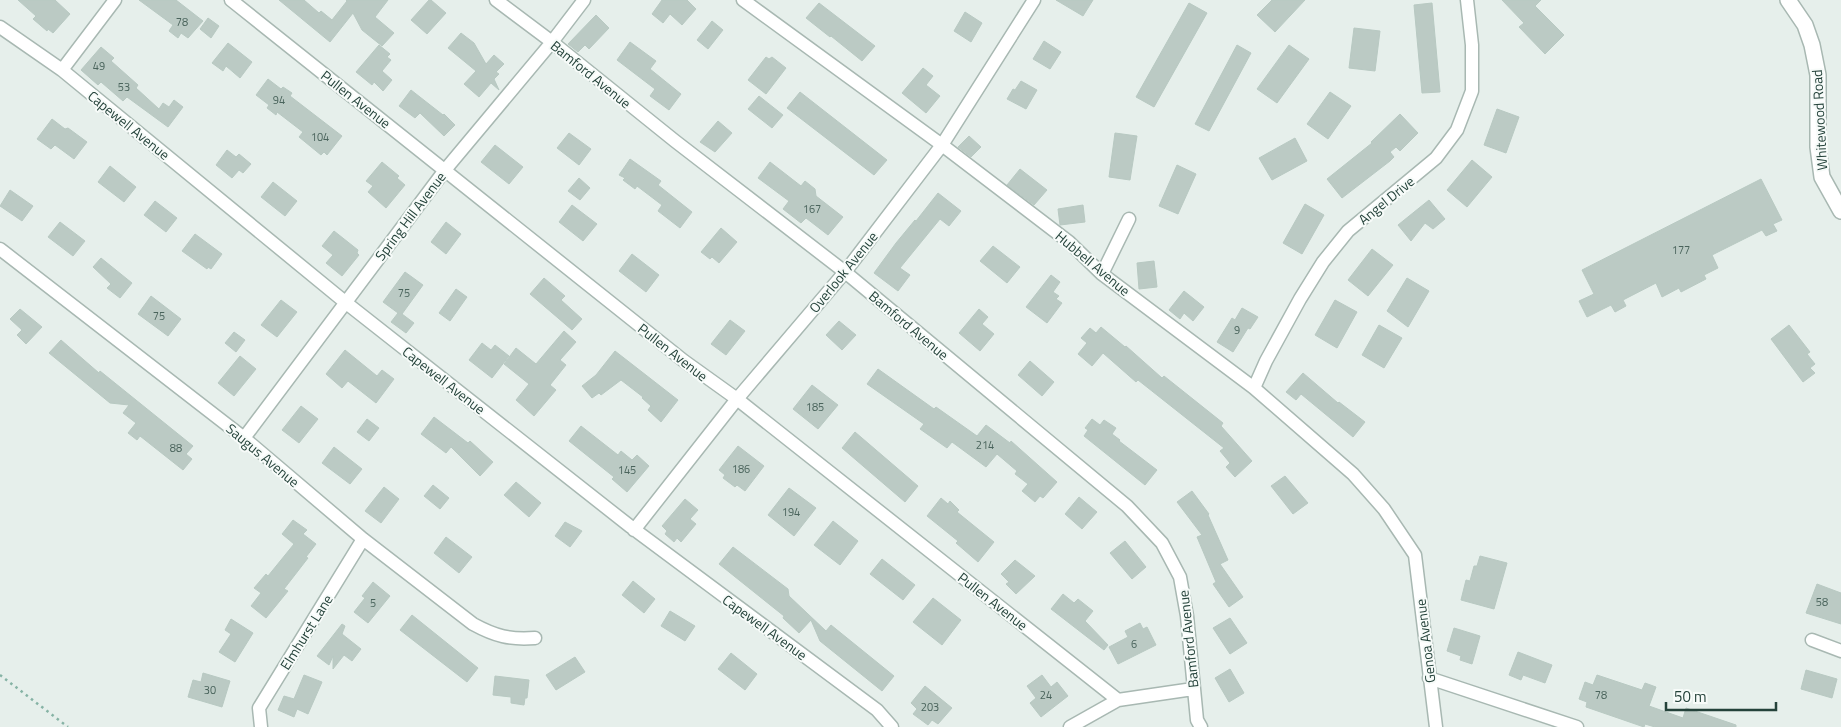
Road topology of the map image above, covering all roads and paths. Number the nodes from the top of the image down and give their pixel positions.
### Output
1 (115, 0) edge
2 (231, 0) edge
3 (496, 0) edge
4 (584, 0) edge
5 (743, 0) edge
6 (1034, 0) edge
7 (1467, 0) edge
8 (1788, 0) edge
9 (0, 27) edge
10 (552, 42) junction
11 (62, 70) junction
12 (942, 145) junction
13 (445, 170) junction
14 (1841, 211) edge
15 (1129, 219) dead end
16 (0, 249) edge
17 (845, 272) junction
18 (1102, 274) junction
19 (345, 302) junction
20 (1254, 388) junction
21 (737, 399) junction
22 (244, 438) junction
23 (634, 530) junction
24 (363, 539) junction
25 (1415, 555) joint
26 (535, 638) dead end
27 (1812, 640) dead end
28 (1841, 650) edge
29 (0, 675) edge
30 (1429, 678) junction
31 (1193, 689) junction
32 (1118, 700) junction
33 (68, 727) edge
34 (261, 727) edge
35 (892, 727) edge
36 (1070, 727) edge
37 (1201, 727) edge
38 (1436, 727) edge
39 (1577, 727) edge

1 - 11 street
2 - 13 street, Pullen Avenue
3 - 10 street, Bamford Avenue
4 - 10 street, Spring Hill Avenue
5 - 12 street, Hubbell Avenue
6 - 12 street, Overlook Avenue
7 - 20 street, Angel Drive
8 - 14 street, Whitewood Road
9 - 11 street, Capewell Avenue
10 - 13 street, Spring Hill Avenue
10 - 17 street, Bamford Avenue
11 - 19 street, Capewell Avenue
12 - 17 street, Overlook Avenue
12 - 18 street, Hubbell Avenue
13 - 19 street, Spring Hill Avenue
13 - 21 street, Pullen Avenue
15 - 18 street
16 - 22 street, Saugus Avenue
17 - 21 street, Overlook Avenue
17 - 31 street, Bamford Avenue
18 - 20 street, Hubbell Avenue
19 - 22 street, Spring Hill Avenue
19 - 23 street, Capewell Avenue
20 - 25 street, Hubbell Avenue
21 - 23 street, Overlook Avenue
21 - 32 street, Pullen Avenue
22 - 24 street, Saugus Avenue
23 - 35 street, Capewell Avenue
24 - 26 street, Saugus Avenue
24 - 34 street, Elmhurst Lane
25 - 30 street, Genoa Avenue
27 - 28 street
29 - 33 path
30 - 38 street, Genoa Avenue
30 - 39 street
31 - 32 street
31 - 37 street, Bamford Avenue
32 - 36 street

